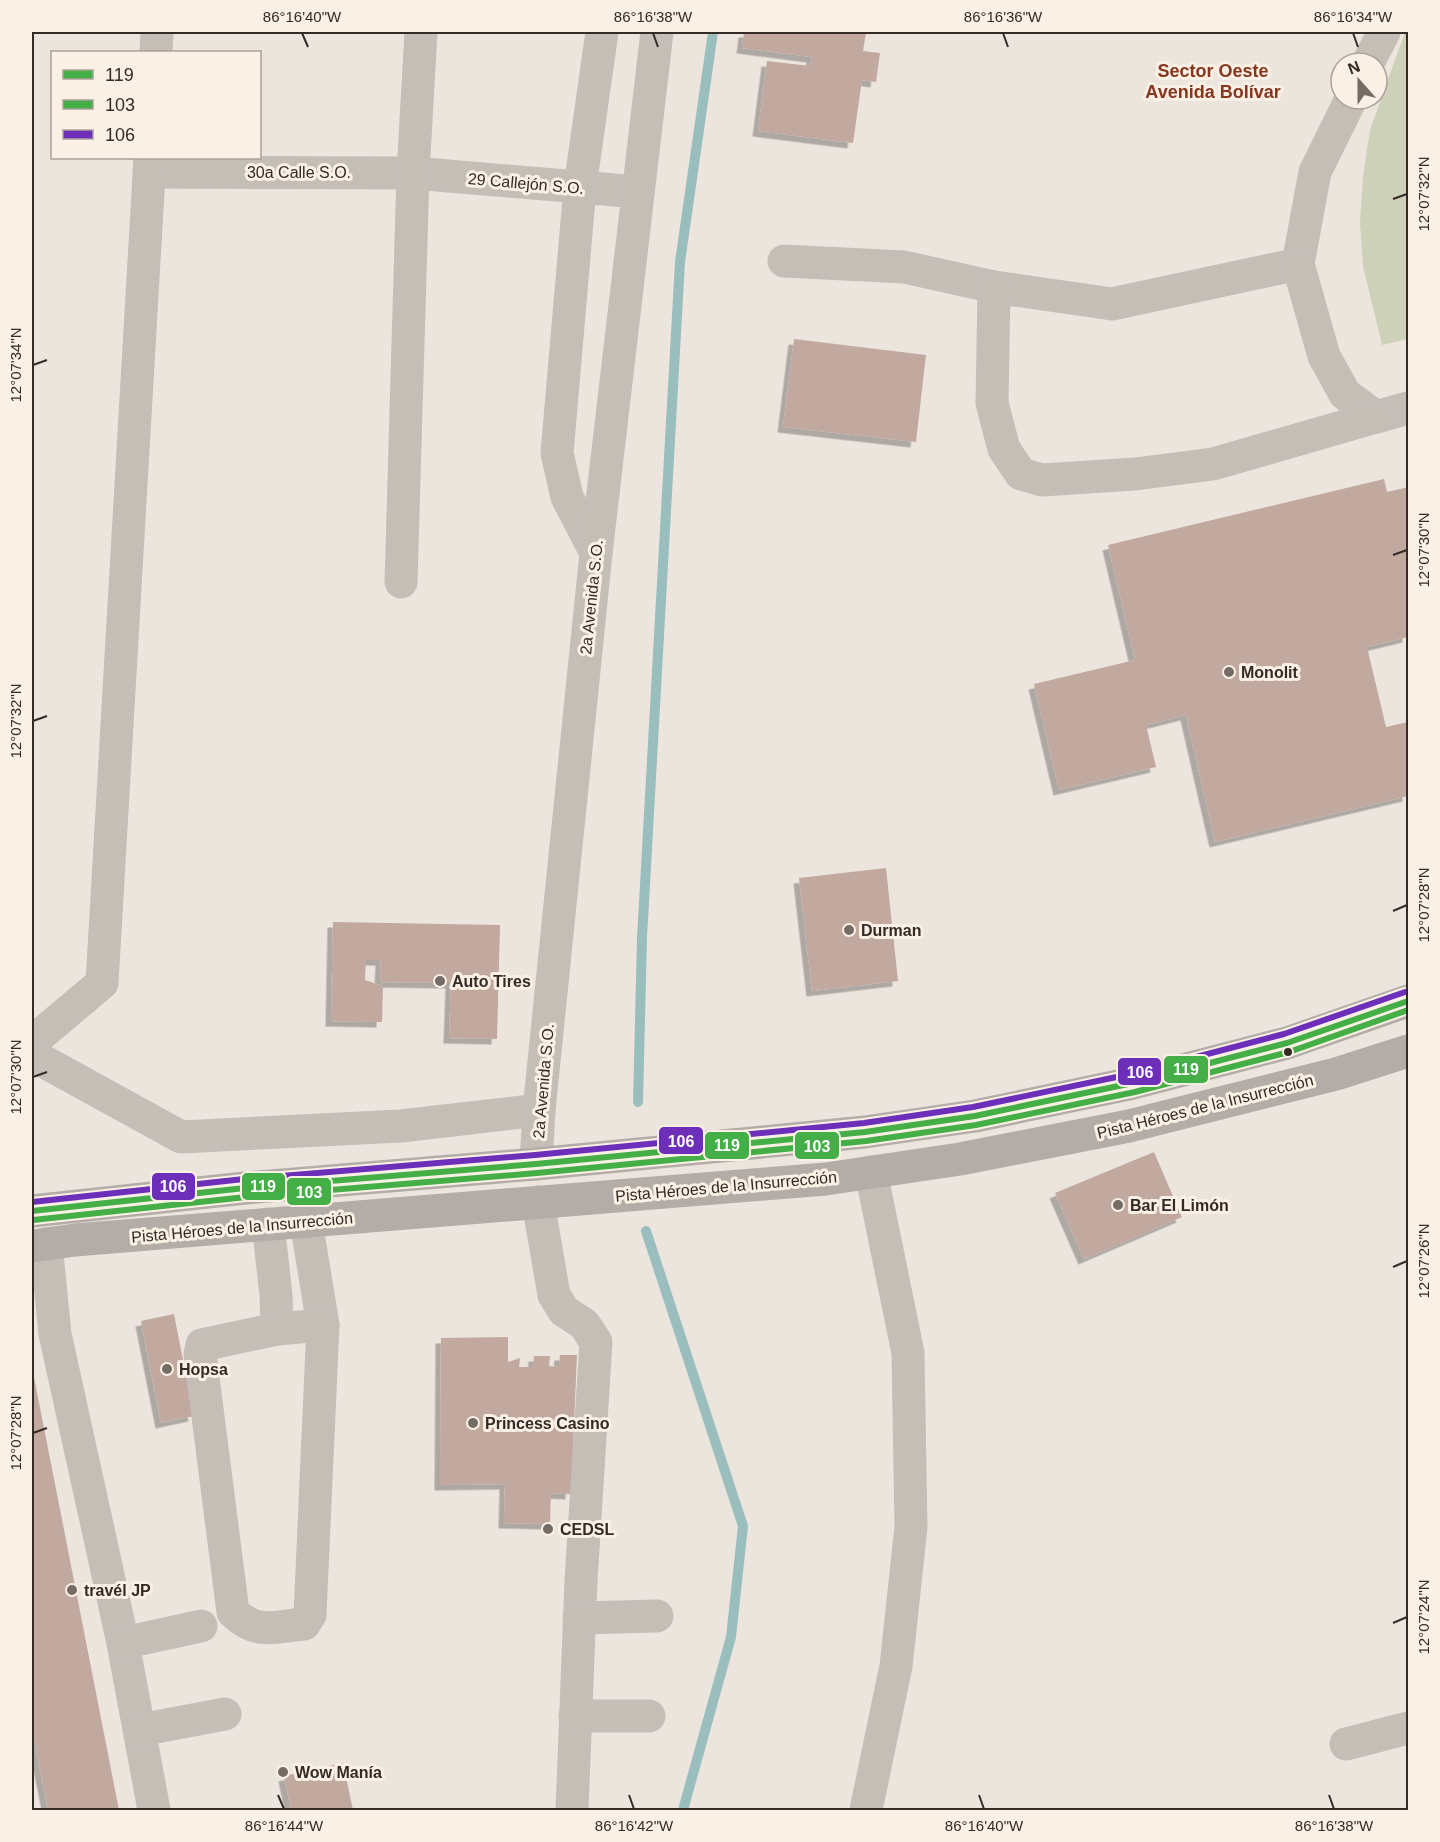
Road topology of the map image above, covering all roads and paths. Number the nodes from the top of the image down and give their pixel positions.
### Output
1 (157, 32) edge
2 (421, 32) edge
3 (602, 32) edge
4 (657, 32) edge
5 (1384, 32) edge
6 (156, 51) edge
7 (1374, 51) edge
8 (1345, 111) edge
9 (150, 165) edge
10 (413, 173) junction
11 (580, 187) junction
12 (638, 192) junction
13 (784, 261) dead end
14 (1298, 264) junction
15 (994, 288) junction
16 (1408, 408) edge
17 (1376, 417) junction
18 (596, 553) junction
19 (401, 582) dead end
20 (1408, 1001) edge
21 (32, 1042) edge
22 (1408, 1051) edge
23 (32, 1055) edge
24 (538, 1110) junction
25 (536, 1164) junction
26 (871, 1172) junction
27 (537, 1202) junction
28 (32, 1211) edge
29 (306, 1221) junction
30 (268, 1224) junction
31 (39, 1245) edge
32 (323, 1324) junction
33 (277, 1329) junction
34 (657, 1616) dead end
35 (579, 1618) junction
36 (201, 1626) dead end
37 (123, 1642) junction
38 (225, 1714) dead end
39 (575, 1716) junction
40 (649, 1716) dead end
41 (1408, 1728) edge
42 (140, 1730) junction
43 (1346, 1744) dead end
44 (154, 1810) edge
45 (572, 1810) edge
46 (866, 1810) edge

1 - 6 street
2 - 10 street
3 - 11 street
4 - 12 street, 2a Avenida S.O.
5 - 7 street
8 - 14 street
9 - 10 street, 30a Calle S.O.
9 - 21 street
10 - 11 street, 29 Callejón S.O.
10 - 19 street
11 - 12 street, 29 Callejón S.O.
11 - 18 street
12 - 18 street, 2a Avenida S.O.
13 - 15 street
14 - 15 street
14 - 17 street
15 - 17 street
16 - 17 street
18 - 24 street, 2a Avenida S.O.
20 - 25 main road
22 - 26 main road, Pista Héroes de la Insurrección
23 - 24 street
24 - 25 street, 2a Avenida S.O.
25 - 28 main road
26 - 27 main road, Pista Héroes de la Insurrección
26 - 46 street
27 - 29 main road, Pista Héroes de la Insurrección
27 - 35 street
29 - 30 main road, Pista Héroes de la Insurrección
29 - 32 street
30 - 31 main road, Pista Héroes de la Insurrección
30 - 33 street
31 - 37 street
32 - 33 street
32 - 33 street
34 - 35 street
35 - 39 street
36 - 37 street
37 - 42 street
38 - 42 street
39 - 40 street
39 - 45 street
41 - 43 street
42 - 44 street

